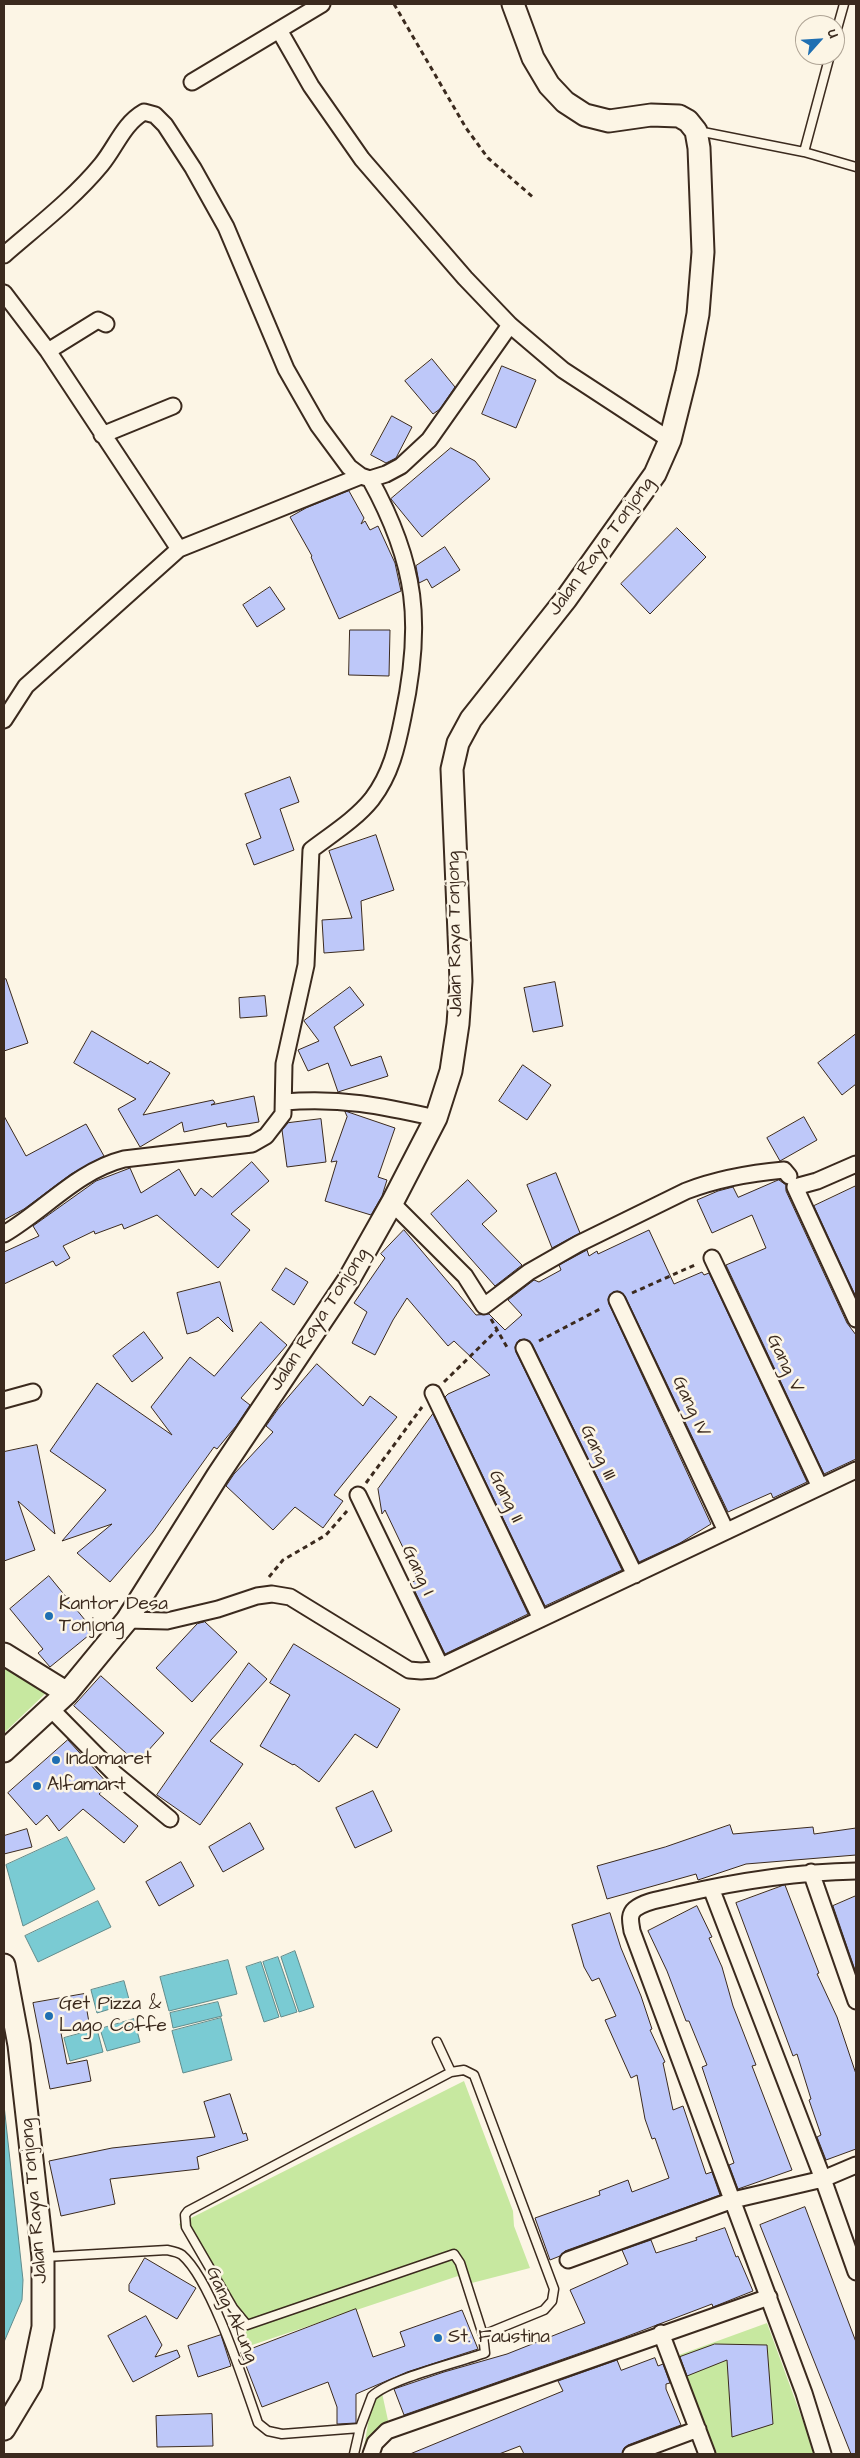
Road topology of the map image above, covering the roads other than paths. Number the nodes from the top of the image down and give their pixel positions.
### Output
1 (322, 4) edge
2 (513, 4) edge
3 (279, 30) junction
4 (827, 65) edge
5 (192, 82) dead end
6 (696, 131) junction
7 (804, 152) junction
8 (856, 167) edge
9 (4, 255) edge
10 (4, 293) edge
11 (106, 324) dead end
12 (510, 325) junction
13 (48, 351) junction
14 (173, 406) dead end
15 (102, 435) junction
16 (665, 437) junction
17 (366, 477) junction
18 (179, 549) junction
19 (4, 720) edge
20 (284, 1102) junction
21 (436, 1118) junction
22 (856, 1164) edge
23 (792, 1181) junction
24 (392, 1203) junction
25 (4, 1234) edge
26 (712, 1258) dead end
27 (617, 1300) dead end
28 (856, 1319) edge
29 (524, 1348) road end
30 (33, 1392) dead end
31 (433, 1393) road end
32 (4, 1400) edge
33 (856, 1470) edge
34 (820, 1487) junction
35 (358, 1495) road end
36 (726, 1531) junction
37 (635, 1574) junction
38 (541, 1619) junction
39 (127, 1620) junction
40 (4, 1654) edge
41 (440, 1665) junction
42 (67, 1693) junction
43 (50, 1708) junction
44 (4, 1751) edge
45 (170, 1819) dead end
46 (856, 1871) edge
47 (811, 1872) junction
48 (711, 1888) junction
49 (4, 1965) edge
50 (856, 2001) edge
51 (437, 2042) dead end
52 (451, 2072) junction
53 (856, 2165) edge
54 (823, 2179) junction
55 (733, 2200) junction
56 (43, 2257) junction
57 (568, 2260) dead end
58 (856, 2272) edge
59 (769, 2296) junction
60 (661, 2333) junction
61 (483, 2335) junction
62 (360, 2428) junction
63 (4, 2429) edge
64 (698, 2429) junction
65 (354, 2454) edge
66 (371, 2454) edge
67 (631, 2454) edge
68 (707, 2454) edge
69 (823, 2454) edge

1 - 3 street
2 - 6 main road
3 - 5 street
3 - 12 street
4 - 7 lane
6 - 7 lane
6 - 16 main road, Jalan Raya Tonjong
7 - 8 lane
9 - 17 street
10 - 13 street
11 - 13 street
12 - 16 street
12 - 17 street
13 - 15 street
14 - 15 street
15 - 18 street
16 - 21 main road, Jalan Raya Tonjong
17 - 18 street
17 - 20 street
18 - 19 street
20 - 21 street
20 - 25 street
21 - 24 main road, Jalan Raya Tonjong
22 - 23 street
23 - 24 street
23 - 28 street
24 - 39 main road, Jalan Raya Tonjong
26 - 34 street, Gang V
27 - 36 street, Gang IV
29 - 37 street, Gang III
30 - 32 street
31 - 38 street, Gang II
33 - 34 street
34 - 36 street
35 - 41 street, Gang I
36 - 37 street
37 - 38 street
38 - 41 street
39 - 41 street
39 - 42 main road, Jalan Raya Tonjong
40 - 42 main road
42 - 43 main road, Jalan Raya Tonjong
43 - 44 main road, Jalan Raya Tonjong
43 - 45 street
46 - 47 street
47 - 48 street
47 - 50 street
48 - 54 street
48 - 55 street
49 - 56 main road, Jalan Raya Tonjong
51 - 52 lane
52 - 61 lane
52 - 61 lane
53 - 54 street
54 - 55 street
54 - 58 street
55 - 57 street
55 - 59 street
56 - 62 lane, Gang Akung
56 - 63 main road, Jalan Raya Tonjong
59 - 60 street
59 - 69 street
60 - 64 street
60 - 66 street
61 - 62 lane
62 - 65 lane
64 - 67 street
64 - 68 street

